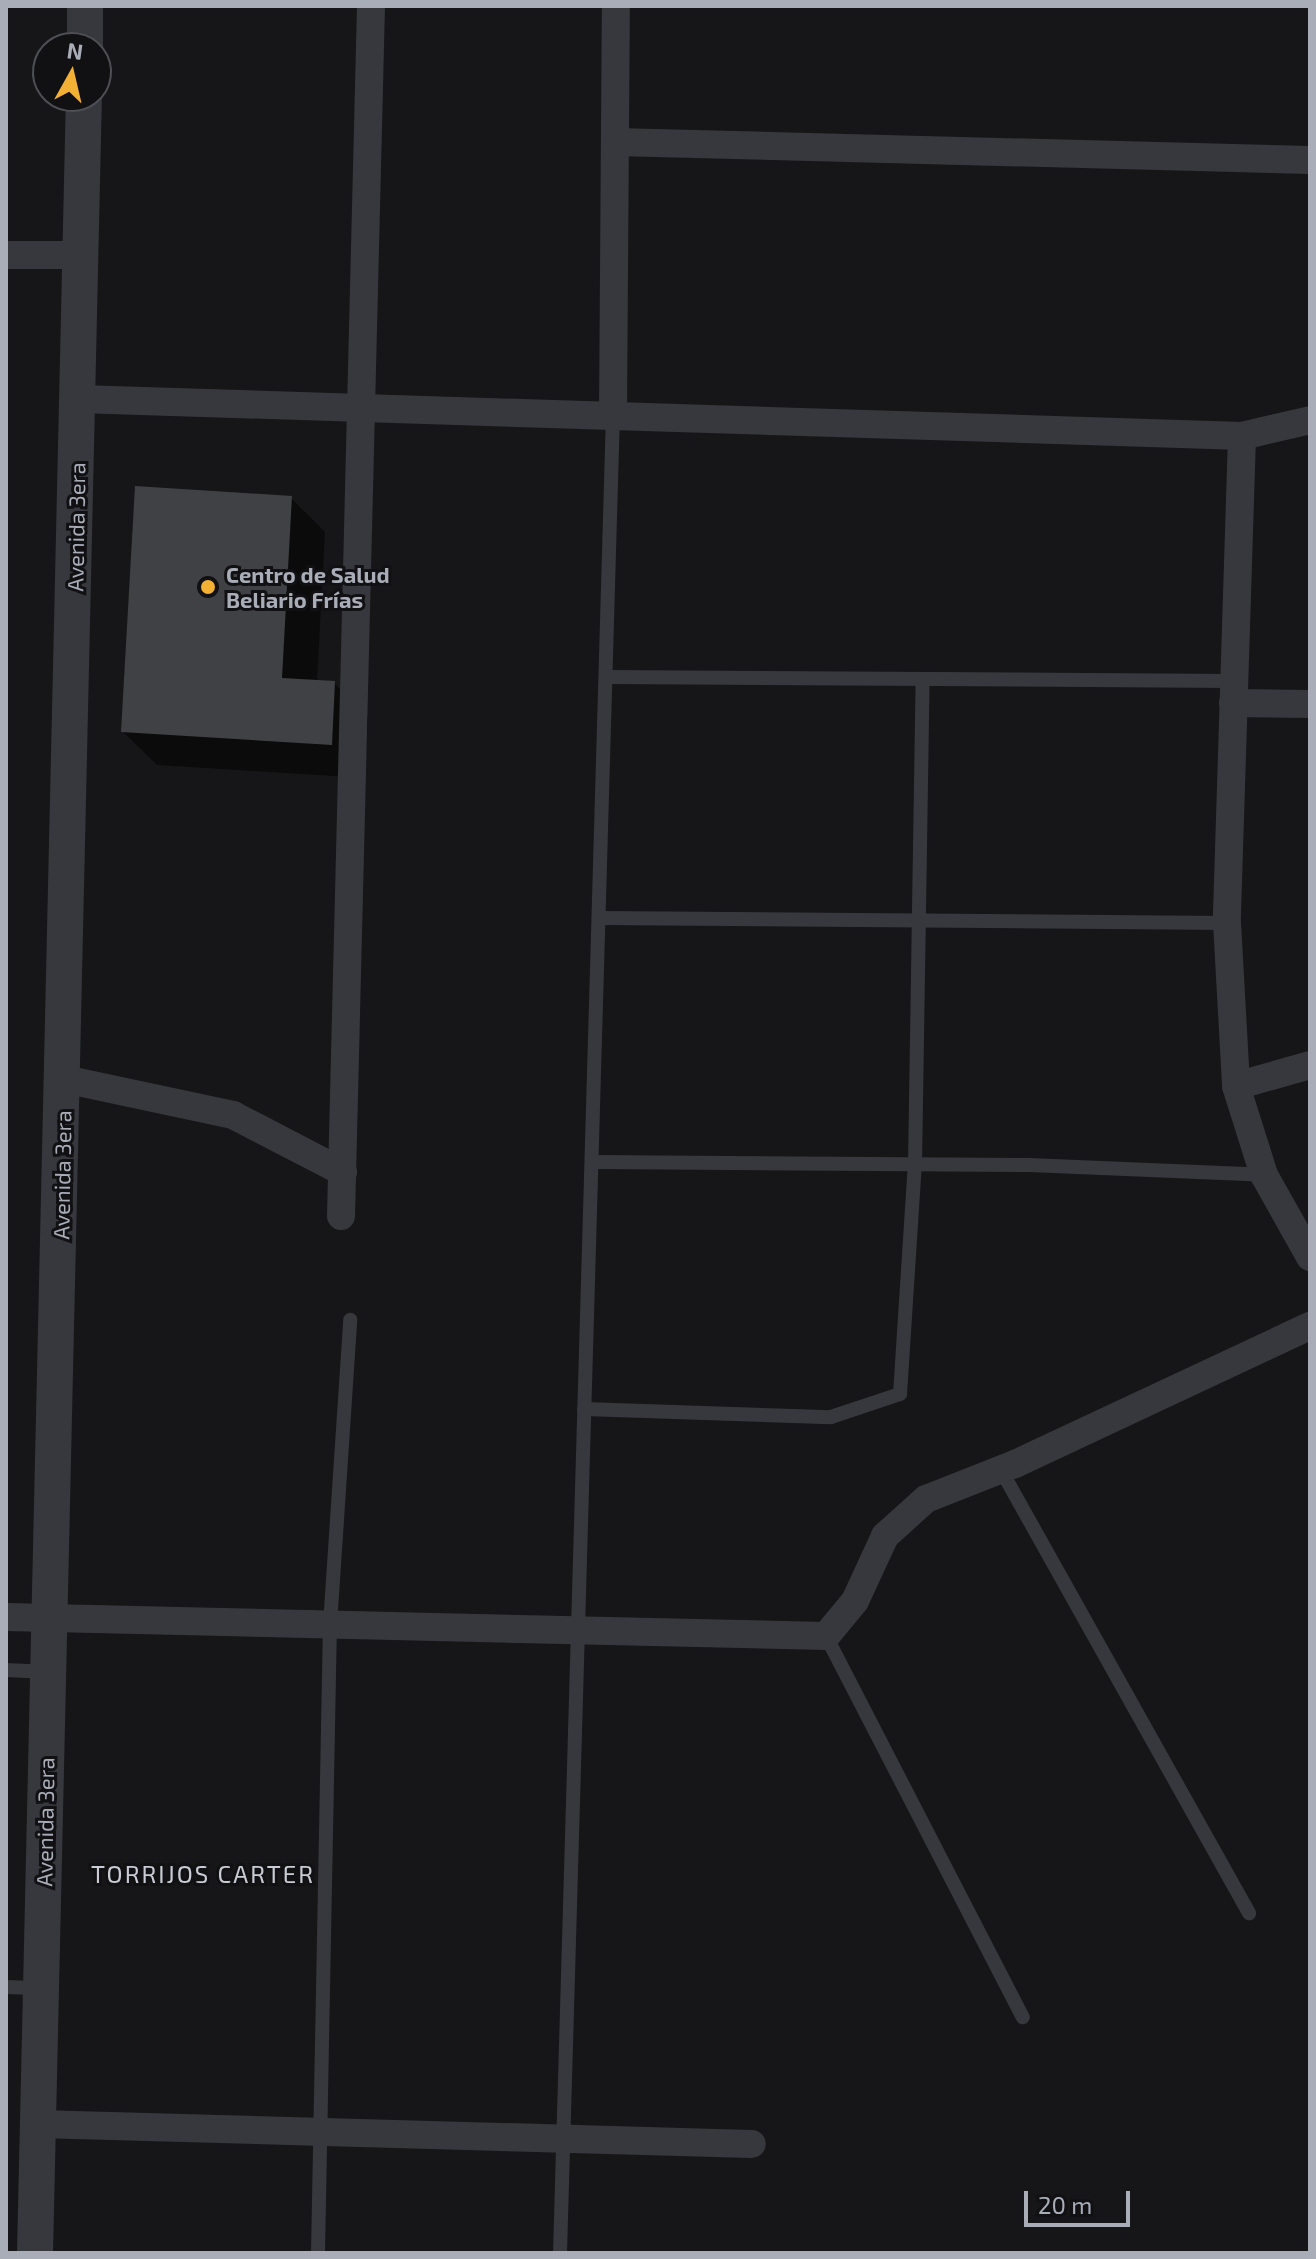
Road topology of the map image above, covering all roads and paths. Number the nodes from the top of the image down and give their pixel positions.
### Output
1 (85, 6) edge
2 (371, 6) edge
3 (616, 6) edge
4 (85, 32) edge
5 (84, 112) edge
6 (615, 142) junction
7 (1310, 160) edge
8 (6, 255) edge
9 (81, 255) junction
10 (79, 399) junction
11 (365, 408) junction
12 (613, 415) junction
13 (1310, 420) edge
14 (1242, 436) junction
15 (606, 677) junction
16 (923, 679) junction
17 (1234, 692) junction
18 (1310, 704) edge
19 (600, 918) junction
20 (921, 920) junction
21 (1227, 923) junction
22 (1310, 1065) edge
23 (64, 1079) junction
24 (1236, 1086) junction
25 (594, 1162) junction
26 (915, 1165) junction
27 (343, 1172) junction
28 (1264, 1175) junction
29 (341, 1216) dead end
30 (1310, 1257) edge
31 (350, 1320) dead end
32 (1310, 1326) edge
33 (584, 1409) junction
34 (1001, 1470) junction
35 (6, 1617) edge
36 (51, 1619) junction
37 (330, 1625) junction
38 (575, 1630) junction
39 (826, 1636) junction
40 (6, 1670) edge
41 (47, 1672) junction
42 (1249, 1913) dead end
43 (6, 1987) edge
44 (42, 1988) junction
45 (1023, 2017) dead end
46 (38, 2124) junction
47 (320, 2136) junction
48 (561, 2142) junction
49 (752, 2144) dead end
50 (35, 2253) edge
51 (318, 2253) edge
52 (560, 2253) edge

1 - 4 street
2 - 11 street
3 - 6 street
5 - 9 street, Avenida 3era
6 - 7 street
6 - 12 street
8 - 9 street
9 - 10 street, Avenida 3era
10 - 11 street
10 - 23 street, Avenida 3era
11 - 12 street
11 - 27 street
12 - 14 street
12 - 15 lane
13 - 14 street
14 - 17 street
15 - 16 lane
15 - 19 lane
16 - 17 lane
16 - 20 lane
17 - 18 street
17 - 21 street
19 - 20 lane
19 - 25 lane
20 - 21 lane
20 - 26 lane
21 - 24 street
22 - 24 street
23 - 27 street
23 - 36 street, Avenida 3era
24 - 28 street
25 - 26 lane
25 - 33 lane
26 - 28 lane
26 - 33 lane
27 - 29 street
28 - 30 street
31 - 37 lane
32 - 34 street
33 - 38 lane
34 - 39 street
34 - 42 lane
35 - 36 street
36 - 37 street
36 - 41 street, Avenida 3era
37 - 38 street
37 - 47 lane
38 - 39 street
38 - 48 lane
39 - 45 lane
40 - 41 lane
41 - 44 street, Avenida 3era
43 - 44 lane
44 - 46 street, Avenida 3era
46 - 47 street
46 - 50 street, Avenida 3era
47 - 48 street
47 - 51 lane
48 - 49 street
48 - 52 lane

